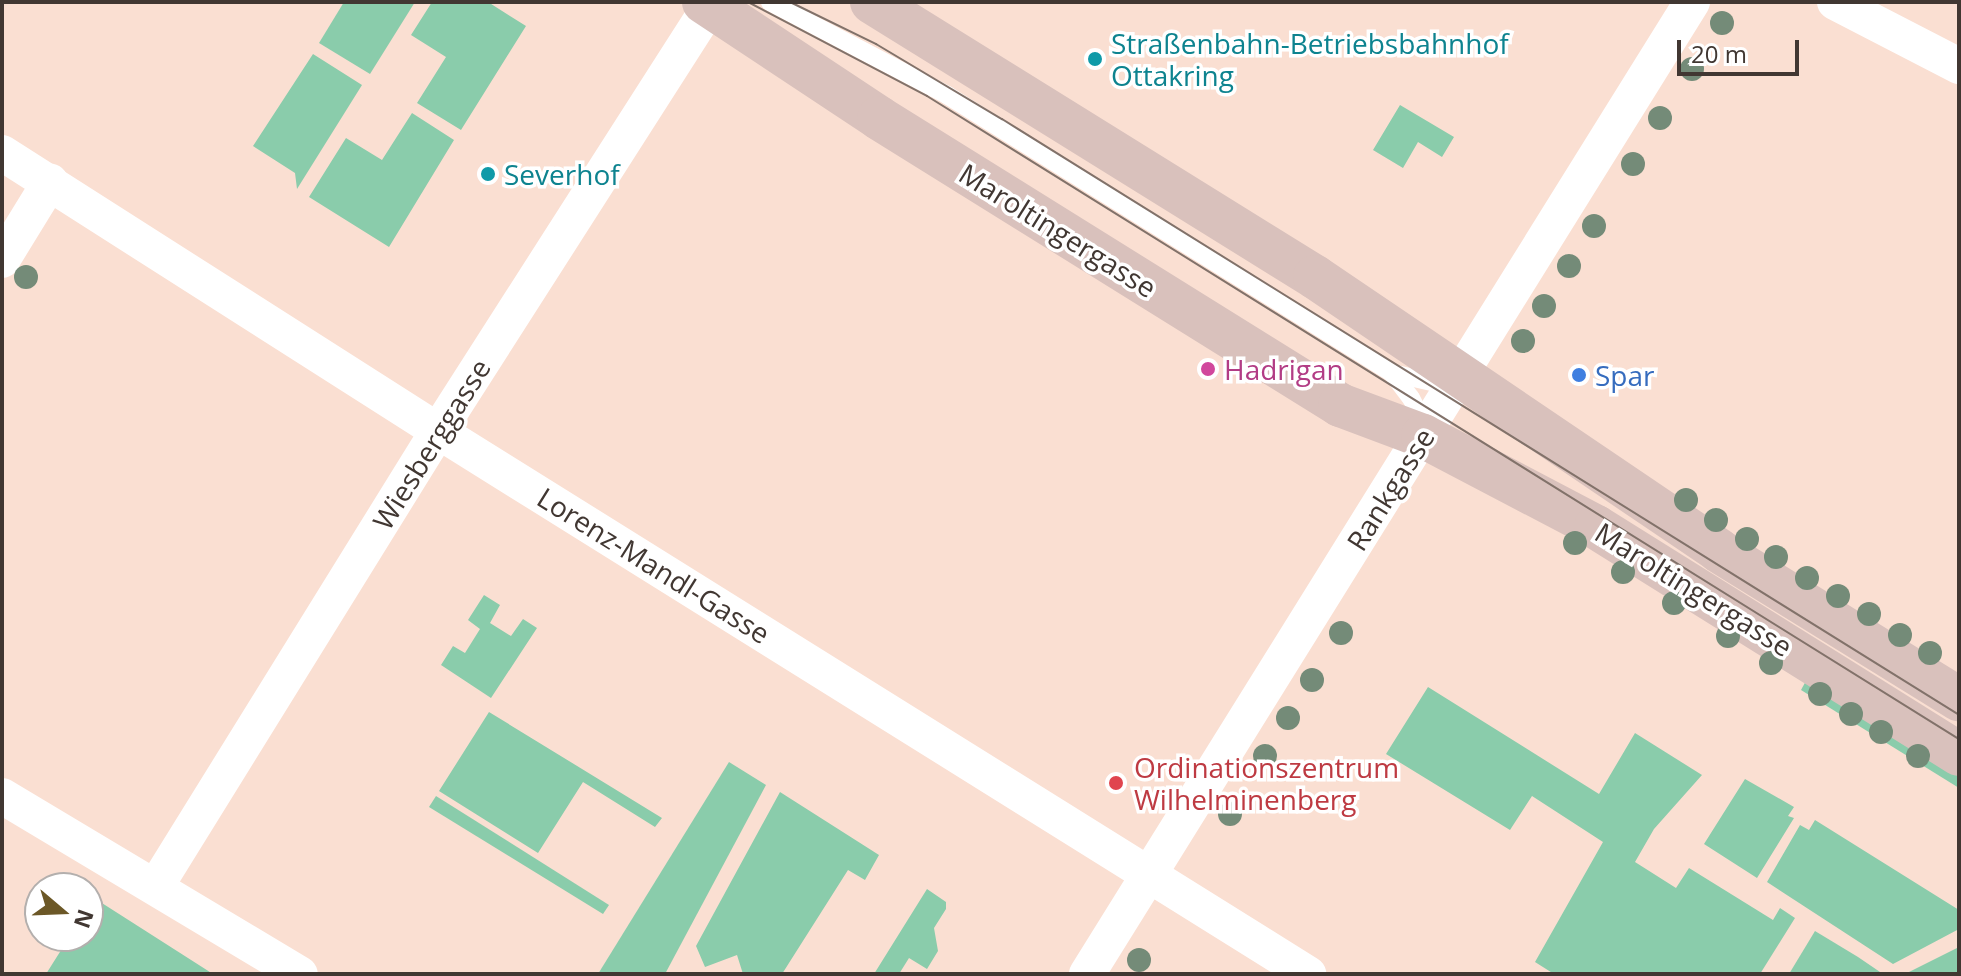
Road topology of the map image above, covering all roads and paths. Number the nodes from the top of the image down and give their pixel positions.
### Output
1 (770, 2) edge
2 (872, 2) edge
3 (1692, 2) edge
4 (1835, 2) edge
5 (707, 4) edge
6 (1959, 66) edge
7 (2, 153) edge
8 (50, 182) junction
9 (2, 260) edge
10 (1392, 373) junction
11 (1459, 377) junction
12 (438, 431) junction
13 (1423, 436) junction
14 (1959, 699) edge
15 (1959, 754) edge
16 (2, 796) edge
17 (1148, 874) junction
18 (156, 886) junction
19 (300, 974) edge
20 (1087, 974) edge
21 (1308, 974) edge

1 - 10 lane, Maroltingergasse
2 - 11 main road, Maroltingergasse
3 - 11 street, Rankgasse
4 - 6 street
5 - 12 street, Wiesberggasse
5 - 13 main road, Maroltingergasse
7 - 8 street, Lorenz-Mandl-Gasse
8 - 9 street
8 - 12 street, Lorenz-Mandl-Gasse
10 - 11 lane, Maroltingergasse
10 - 13 lane, Maroltingergasse
11 - 13 street, Rankgasse
11 - 14 main road, Maroltingergasse
12 - 17 street, Lorenz-Mandl-Gasse
12 - 18 street, Wiesberggasse
13 - 15 main road, Maroltingergasse
13 - 17 street, Rankgasse
16 - 18 street
17 - 20 street, Rankgasse
17 - 21 street, Lorenz-Mandl-Gasse
18 - 19 street

